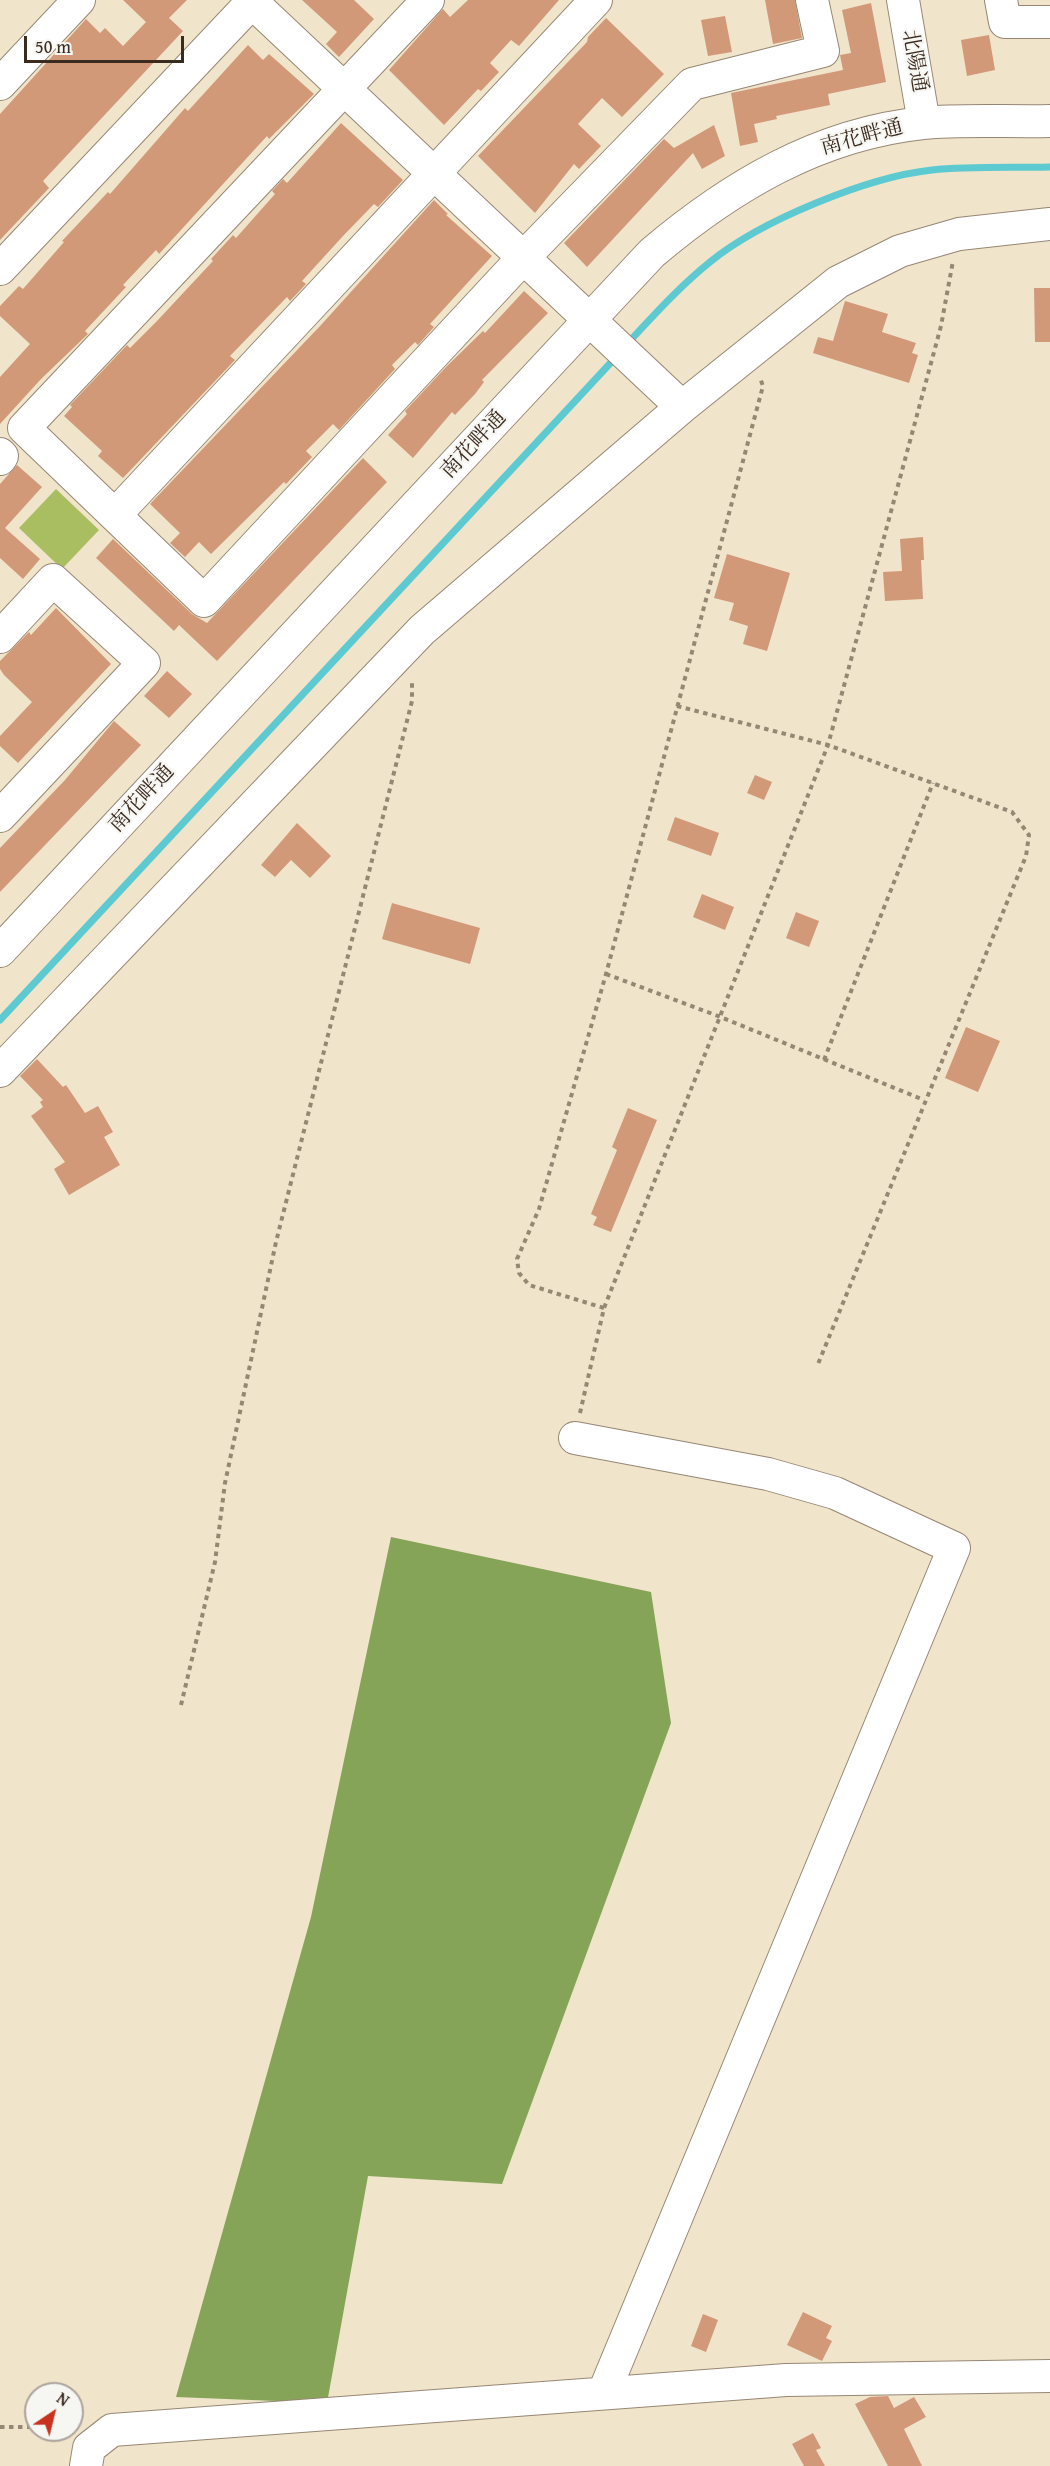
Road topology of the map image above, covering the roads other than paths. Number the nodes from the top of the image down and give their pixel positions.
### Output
1 (79, 0) edge
2 (428, 0) edge
3 (597, 0) edge
4 (812, 0) edge
5 (903, 0) edge
6 (1001, 0) edge
7 (252, 1) edge
8 (1050, 22) edge
9 (0, 84) edge
10 (344, 89) junction
11 (1050, 121) edge
12 (924, 123) junction
13 (434, 174) junction
14 (1050, 224) edge
15 (523, 258) junction
16 (0, 269) edge
17 (600, 330) junction
18 (682, 407) junction
19 (115, 515) junction
20 (0, 637) edge
21 (0, 816) edge
22 (0, 951) edge
23 (0, 1071) edge
24 (575, 1438) road end
25 (1050, 2376) edge
26 (604, 2392) junction
27 (86, 2466) edge

1 - 9 street
2 - 10 street
3 - 13 street
4 - 15 street
5 - 12 street, 北陽通
6 - 8 street
7 - 10 street
7 - 16 street
10 - 13 street
10 - 19 street
11 - 12 street, 南花畔通
12 - 17 street, 南花畔通
13 - 15 street
13 - 19 street
14 - 18 street
15 - 17 street
15 - 19 street
17 - 18 street
17 - 22 street, 南花畔通
18 - 23 street
20 - 21 street
24 - 26 street
25 - 26 street
26 - 27 street

